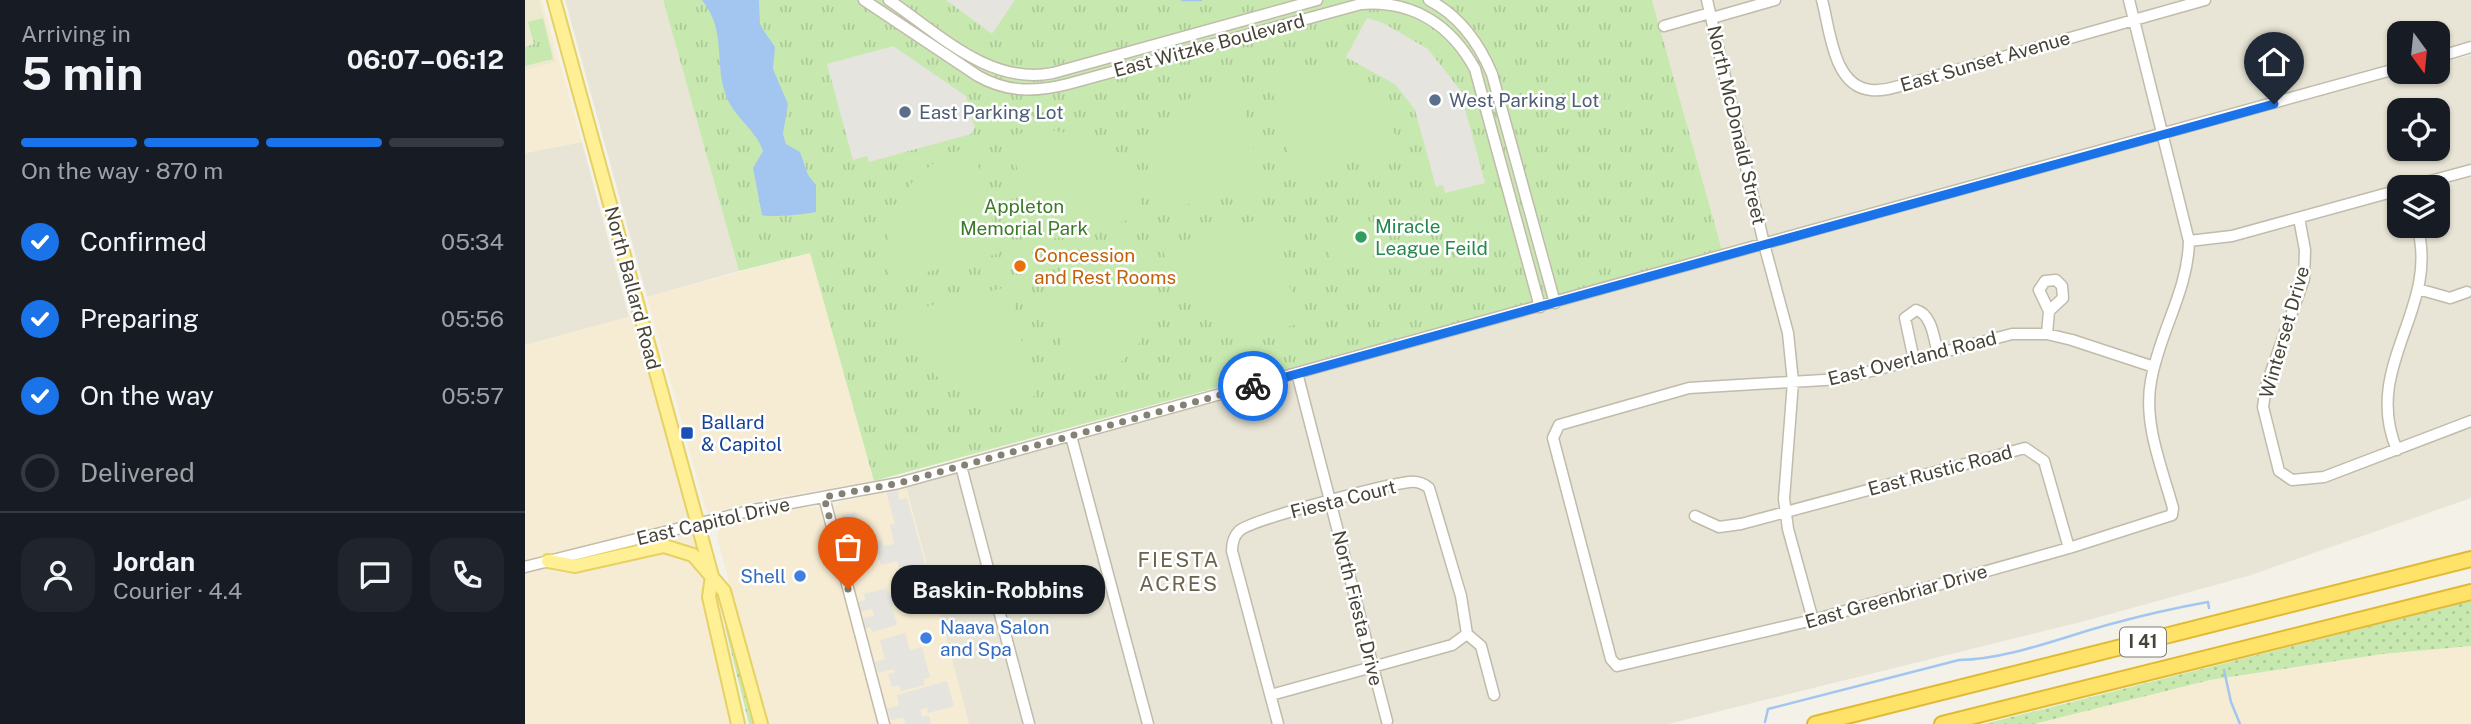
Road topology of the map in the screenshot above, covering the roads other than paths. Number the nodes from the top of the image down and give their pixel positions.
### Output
1 (554, 0) edge
2 (864, 0) edge
3 (889, 0) edge
4 (1317, 0) edge
5 (1429, 0) edge
6 (1707, 0) edge
7 (1775, 0) edge
8 (1822, 0) edge
9 (2129, 0) edge
10 (2205, 0) edge
11 (1711, 16) junction
12 (2134, 19) junction
13 (1664, 26) dead end
14 (2471, 47) edge
15 (2450, 53) edge
16 (2387, 71) edge
17 (2163, 136) junction
18 (2471, 170) edge
19 (2450, 176) edge
20 (2387, 193) edge
21 (2299, 218) junction
22 (2419, 238) edge
23 (2189, 241) junction
24 (1764, 244) junction
25 (2418, 289) junction
26 (2467, 292) dead end
27 (1555, 303) junction
28 (1539, 307) junction
29 (2049, 311) dead end
30 (2047, 334) junction
31 (1938, 354) junction
32 (1914, 360) junction
33 (2154, 367) junction
34 (1297, 373) junction
35 (1793, 382) junction
36 (2471, 421) edge
37 (1071, 436) junction
38 (2397, 450) junction
39 (961, 466) junction
40 (824, 497) junction
41 (1330, 502) junction
42 (1786, 512) junction
43 (1695, 516) dead end
44 (698, 524) junction
45 (2069, 548) junction
46 (2471, 559) edge
47 (548, 561) junction
48 (525, 566) edge
49 (712, 576) junction
50 (2471, 592) edge
51 (1813, 620) junction
52 (1467, 634) junction
53 (1618, 666) joint
54 (1372, 668) junction
55 (1271, 695) junction
56 (1495, 695) dead end
57 (1387, 721) dead end
58 (738, 724) edge
59 (761, 724) edge
60 (884, 724) edge
61 (1028, 724) edge
62 (1148, 724) edge
63 (1278, 724) edge
64 (1815, 724) edge
65 (1942, 724) edge

1 - 44 main road, North Ballard Road
2 - 28 street, East Witzke Boulevard
3 - 4 street, East Witzke Boulevard
5 - 27 street
6 - 11 street, North McDonald Street
7 - 11 street
8 - 12 street, East Sunset Avenue
9 - 12 street
10 - 12 street, East Sunset Avenue
11 - 13 street
11 - 24 street, North McDonald Street
12 - 17 street
14 - 15 street
16 - 17 street, East Capitol Drive
17 - 23 street
17 - 24 street, East Capitol Drive
18 - 19 street
20 - 21 street
21 - 23 street
21 - 38 street, Winterset Drive
22 - 25 street
23 - 33 street
24 - 27 street, East Capitol Drive
24 - 35 street, North McDonald Street
25 - 26 street
25 - 38 street
27 - 28 street, East Capitol Drive
28 - 34 street, East Capitol Drive
29 - 30 street
30 - 31 street, East Overland Road
30 - 33 street, East Overland Road
31 - 32 street, East Overland Road
31 - 32 street
32 - 35 street, East Overland Road
33 - 45 street, East Greenbriar Drive
34 - 37 street, East Capitol Drive
34 - 41 street, North Fiesta Drive
35 - 42 street, North McDonald Street
35 - 53 street, East Overland Road
36 - 38 street
37 - 39 street, East Capitol Drive
37 - 62 street
39 - 40 street, East Capitol Drive
39 - 61 street
40 - 44 street, East Capitol Drive
40 - 60 street
41 - 52 street, Fiesta Court
41 - 54 street, North Fiesta Drive
41 - 55 street, Fiesta Court
42 - 43 street, East Rustic Road
42 - 45 street, East Rustic Road
42 - 51 street, North McDonald Street
44 - 47 street, East Capitol Drive
44 - 49 main road, North Ballard Road
45 - 51 street, East Greenbriar Drive
46 - 64 highway, I 41
47 - 48 street, East Capitol Drive
47 - 49 main road
49 - 58 main road, North Ballard Road
49 - 59 main road, North Ballard Road
50 - 65 highway, I 41
51 - 53 street, East Greenbriar Drive
52 - 54 street
52 - 56 street
54 - 55 street
54 - 57 street, North Fiesta Drive
55 - 63 street

